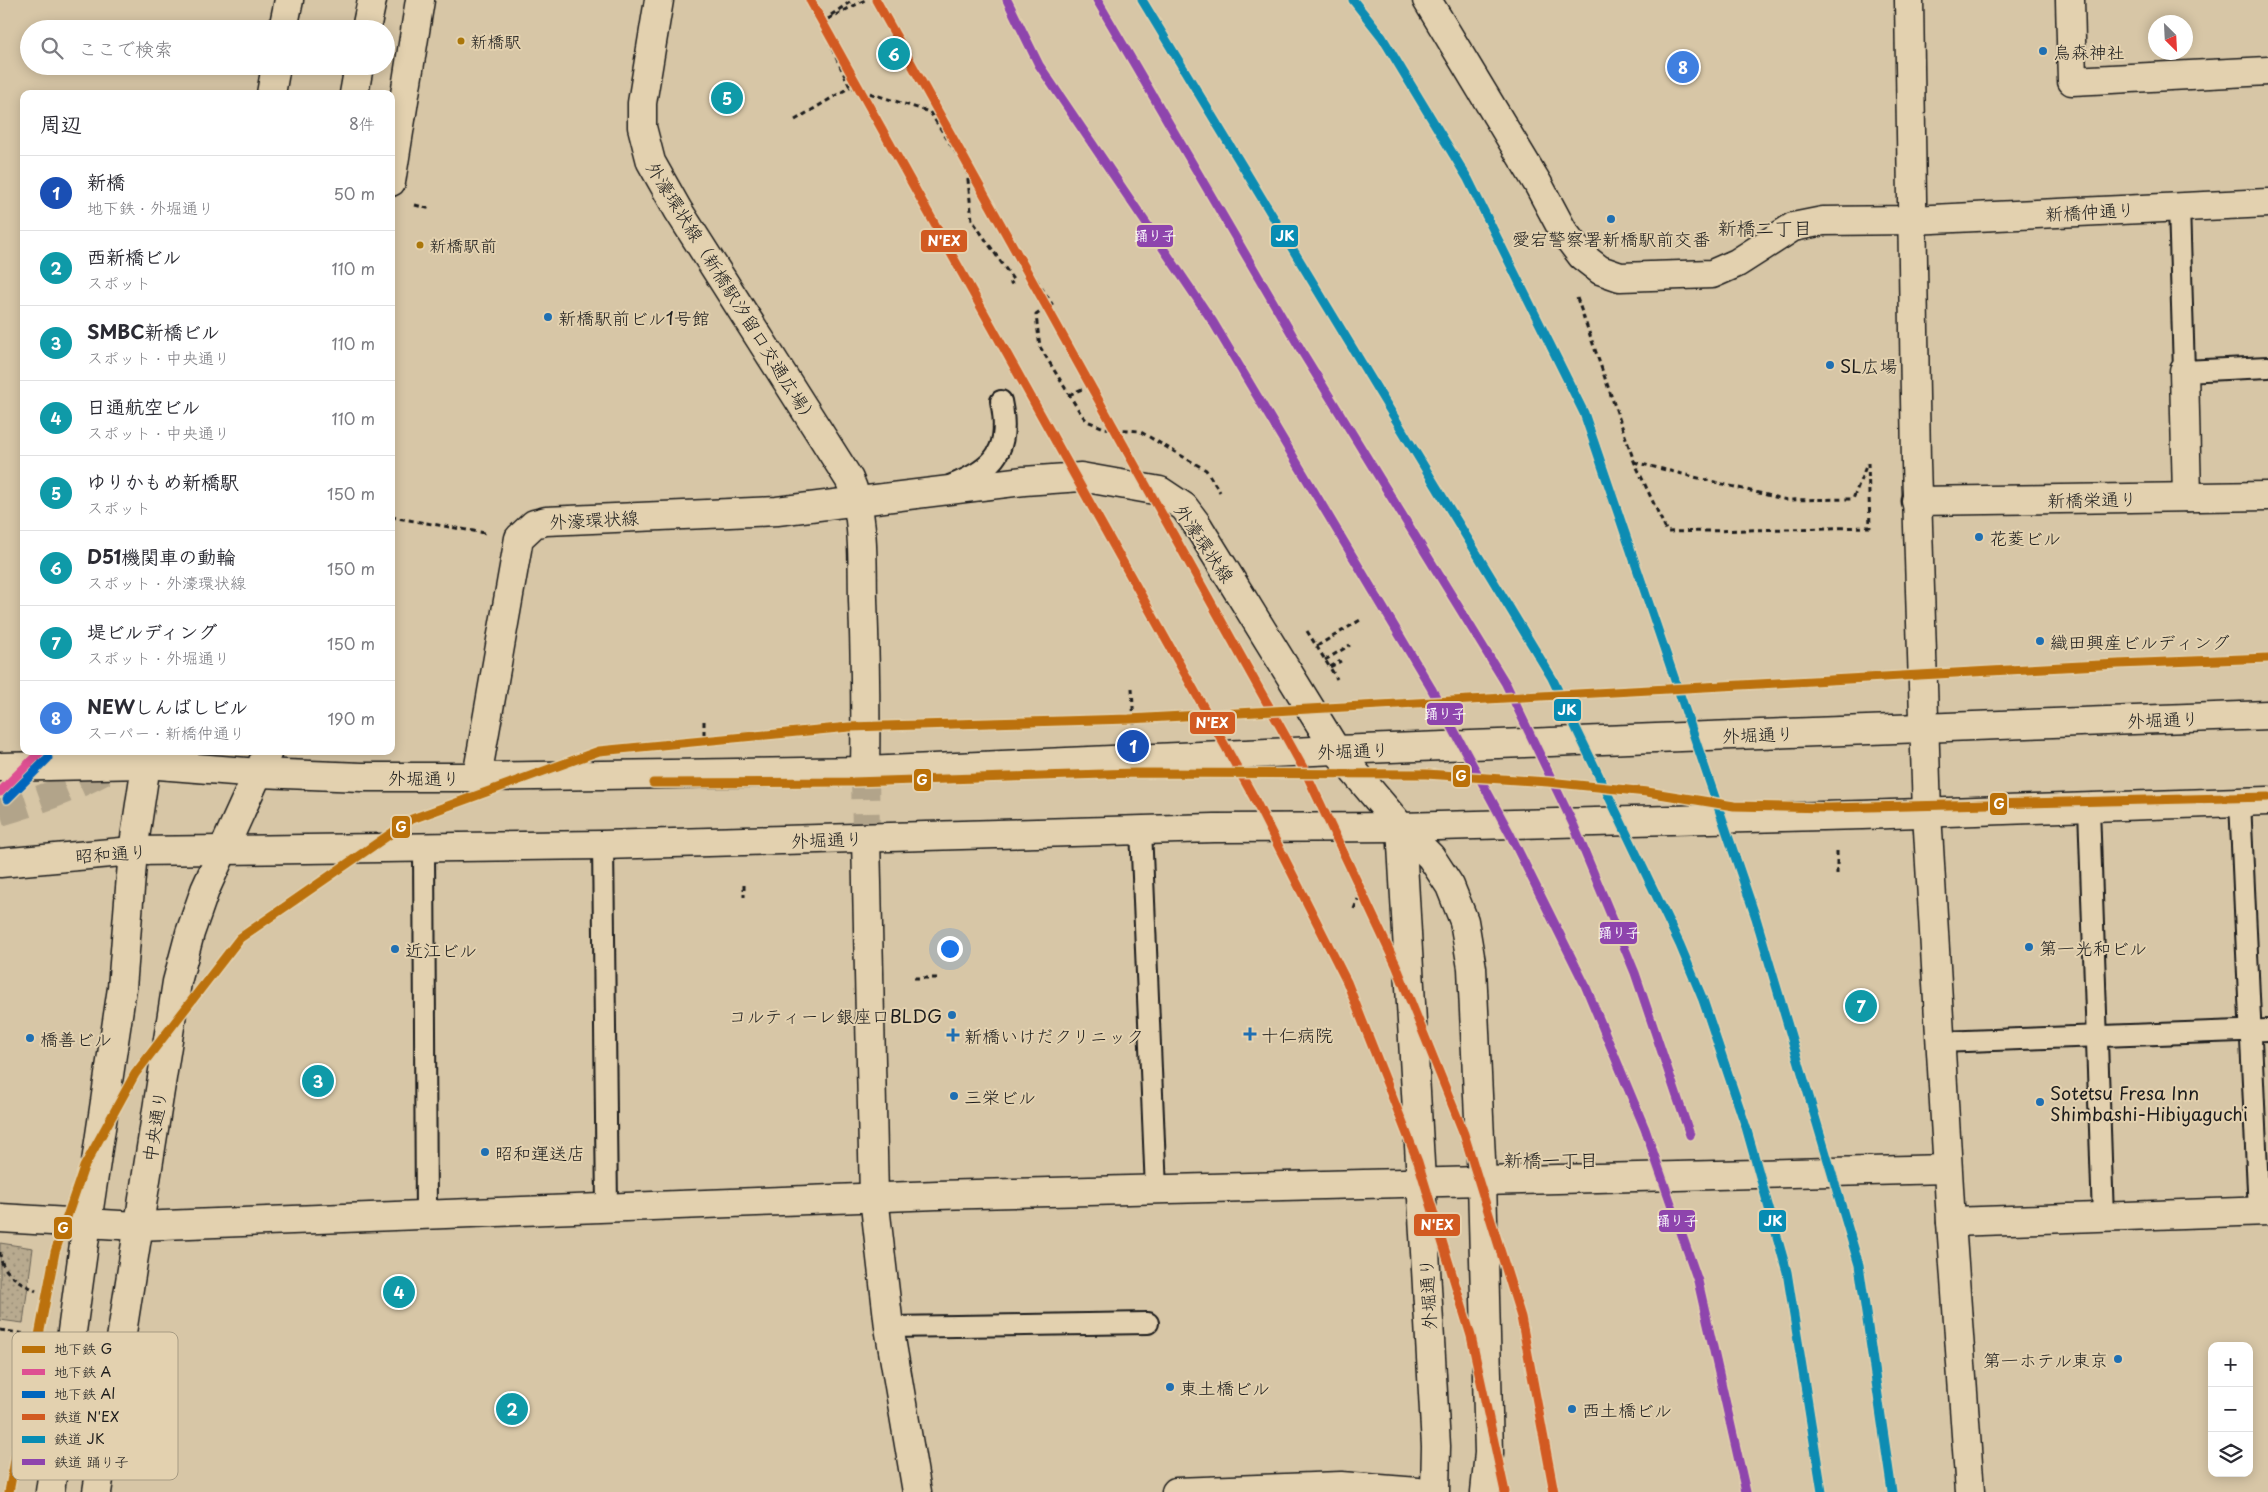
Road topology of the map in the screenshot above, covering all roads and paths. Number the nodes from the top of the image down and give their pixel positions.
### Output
1 (289, 0) edge
2 (372, 0) edge
3 (420, 0) edge
4 (659, 0) edge
5 (809, 0) edge
6 (853, 0) edge
7 (865, 0) edge
8 (1427, 0) edge
9 (1909, 0) edge
10 (2070, 0) edge
11 (285, 20) edge
12 (368, 20) edge
13 (820, 23) junction
14 (2268, 71) edge
15 (274, 75) edge
16 (357, 75) edge
17 (850, 87) junction
18 (272, 90) edge
19 (355, 90) edge
20 (795, 120) dead end
21 (395, 157) edge
22 (967, 170) junction
23 (2268, 203) edge
24 (412, 204) dead end
25 (2179, 206) junction
26 (431, 209) dead end
27 (1912, 220) junction
28 (1010, 284) dead end
29 (1575, 293) dead end
30 (2268, 367) edge
31 (2184, 371) junction
32 (1082, 389) dead end
33 (1069, 395) junction
34 (1002, 401) dead end
35 (1634, 462) junction
36 (939, 490) junction
37 (1222, 495) dead end
38 (2268, 496) edge
39 (2187, 498) junction
40 (1916, 501) junction
41 (858, 502) junction
42 (395, 518) edge
43 (486, 533) dead end
44 (1362, 619) dead end
45 (1305, 628) dead end
46 (1350, 645) dead end
47 (1317, 646) junction
48 (1325, 660) junction
49 (1341, 661) dead end
50 (1330, 667) junction
51 (1339, 682) dead end
52 (1132, 688) dead end
53 (2268, 715) edge
54 (704, 721) dead end
55 (1923, 728) junction
56 (1134, 731) dead end
57 (704, 739) dead end
58 (1336, 750) junction
59 (264, 762) edge
60 (149, 763) edge
61 (0, 767) edge
62 (865, 771) junction
63 (477, 777) junction
64 (2268, 801) edge
65 (2240, 802) junction
66 (2090, 808) junction
67 (1927, 813) junction
68 (1401, 827) junction
69 (1141, 829) junction
70 (866, 838) junction
71 (603, 845) junction
72 (424, 848) junction
73 (222, 850) junction
74 (133, 851) junction
75 (1837, 851) dead end
76 (0, 863) edge
77 (1838, 874) dead end
78 (744, 885) dead end
79 (744, 897) dead end
80 (1358, 899) dead end
81 (1354, 909) dead end
82 (914, 978) dead end
83 (940, 978) dead end
84 (2260, 1030) edge
85 (2097, 1036) junction
86 (1940, 1042) junction
87 (1947, 1169) junction
88 (1482, 1181) junction
89 (1421, 1183) junction
90 (1156, 1190) junction
91 (874, 1197) junction
92 (607, 1208) junction
93 (2264, 1212) edge
94 (426, 1215) junction
95 (2103, 1217) junction
96 (0, 1218) edge
97 (87, 1222) junction
98 (1950, 1222) junction
99 (137, 1226) junction
100 (0, 1251) edge
101 (36, 1292) dead end
102 (1148, 1322) dead end
103 (889, 1327) junction
104 (0, 1330) edge
105 (13, 1332) edge
106 (72, 1332) edge
107 (121, 1332) edge
108 (1206, 1491) edge
109 (918, 1492) edge
110 (1176, 1492) edge
111 (1418, 1492) edge
112 (1435, 1492) edge
113 (1485, 1492) edge
114 (1970, 1492) edge

1 - 11 main road
2 - 12 main road
3 - 21 main road
4 - 41 main road, 外濠環状線（新橋駅汐留口交通広場）
5 - 13 path
6 - 13 path
7 - 13 path
8 - 27 main road, 新橋仲通り
9 - 27 main road
10 - 14 main road
13 - 17 path
15 - 18 main road
16 - 19 main road
17 - 20 path
17 - 22 path
22 - 28 path
22 - 33 path
23 - 25 main road, 新橋仲通り
24 - 26 path
25 - 27 main road, 新橋仲通り
25 - 31 lane
27 - 40 main road
29 - 35 path
30 - 31 lane
31 - 39 main road
32 - 33 path
33 - 37 path
34 - 36 lane
35 - 35 path
36 - 41 main road, 外濠環状線
36 - 58 main road, 外濠環状線
38 - 39 main road, 新橋栄通り
39 - 40 main road, 新橋栄通り
40 - 55 main road
41 - 62 main road
41 - 63 main road, 外濠環状線
42 - 43 path
44 - 47 path
45 - 47 path
46 - 48 path
47 - 48 path
48 - 50 path
49 - 50 path
50 - 51 path
52 - 56 path
53 - 55 main road, 外堀通り
54 - 57 path
55 - 58 main road, 外堀通り
55 - 67 main road
58 - 62 main road, 外堀通り
58 - 68 main road, 外濠環状線
59 - 60 main road
59 - 63 main road, 外堀通り
59 - 73 main road, 中央通り
60 - 61 main road
60 - 74 main road
62 - 63 main road, 外堀通り
64 - 65 main road, 外堀通り
65 - 66 main road, 外堀通り
65 - 84 lane
66 - 67 main road, 外堀通り
66 - 85 lane
67 - 68 main road, 外堀通り
67 - 86 main road
68 - 69 main road, 外堀通り
68 - 88 main road
68 - 89 main road, 外堀通り
69 - 70 main road, 外堀通り
69 - 90 lane
70 - 71 main road, 外堀通り
70 - 91 main road
71 - 72 main road, 外堀通り
71 - 92 lane
72 - 73 main road, 外堀通り
72 - 94 lane
73 - 74 main road, 昭和通り
73 - 99 main road, 中央通り
74 - 76 main road, 昭和通り
74 - 97 main road
75 - 77 path
78 - 79 path
80 - 81 path
82 - 83 path
84 - 85 lane
84 - 93 lane
85 - 86 lane
85 - 95 lane
86 - 87 main road
87 - 88 main road
87 - 98 main road
88 - 89 main road
88 - 113 main road
89 - 90 main road
89 - 112 main road, 外堀通り
90 - 91 main road
91 - 92 main road
91 - 103 main road
92 - 94 main road
93 - 95 main road
94 - 99 main road
95 - 98 main road
96 - 97 main road
97 - 99 main road
97 - 106 main road
98 - 114 main road
99 - 107 main road, 中央通り
100 - 101 path
102 - 103 lane
103 - 109 main road
104 - 105 path
108 - 110 main road
108 - 111 main road

